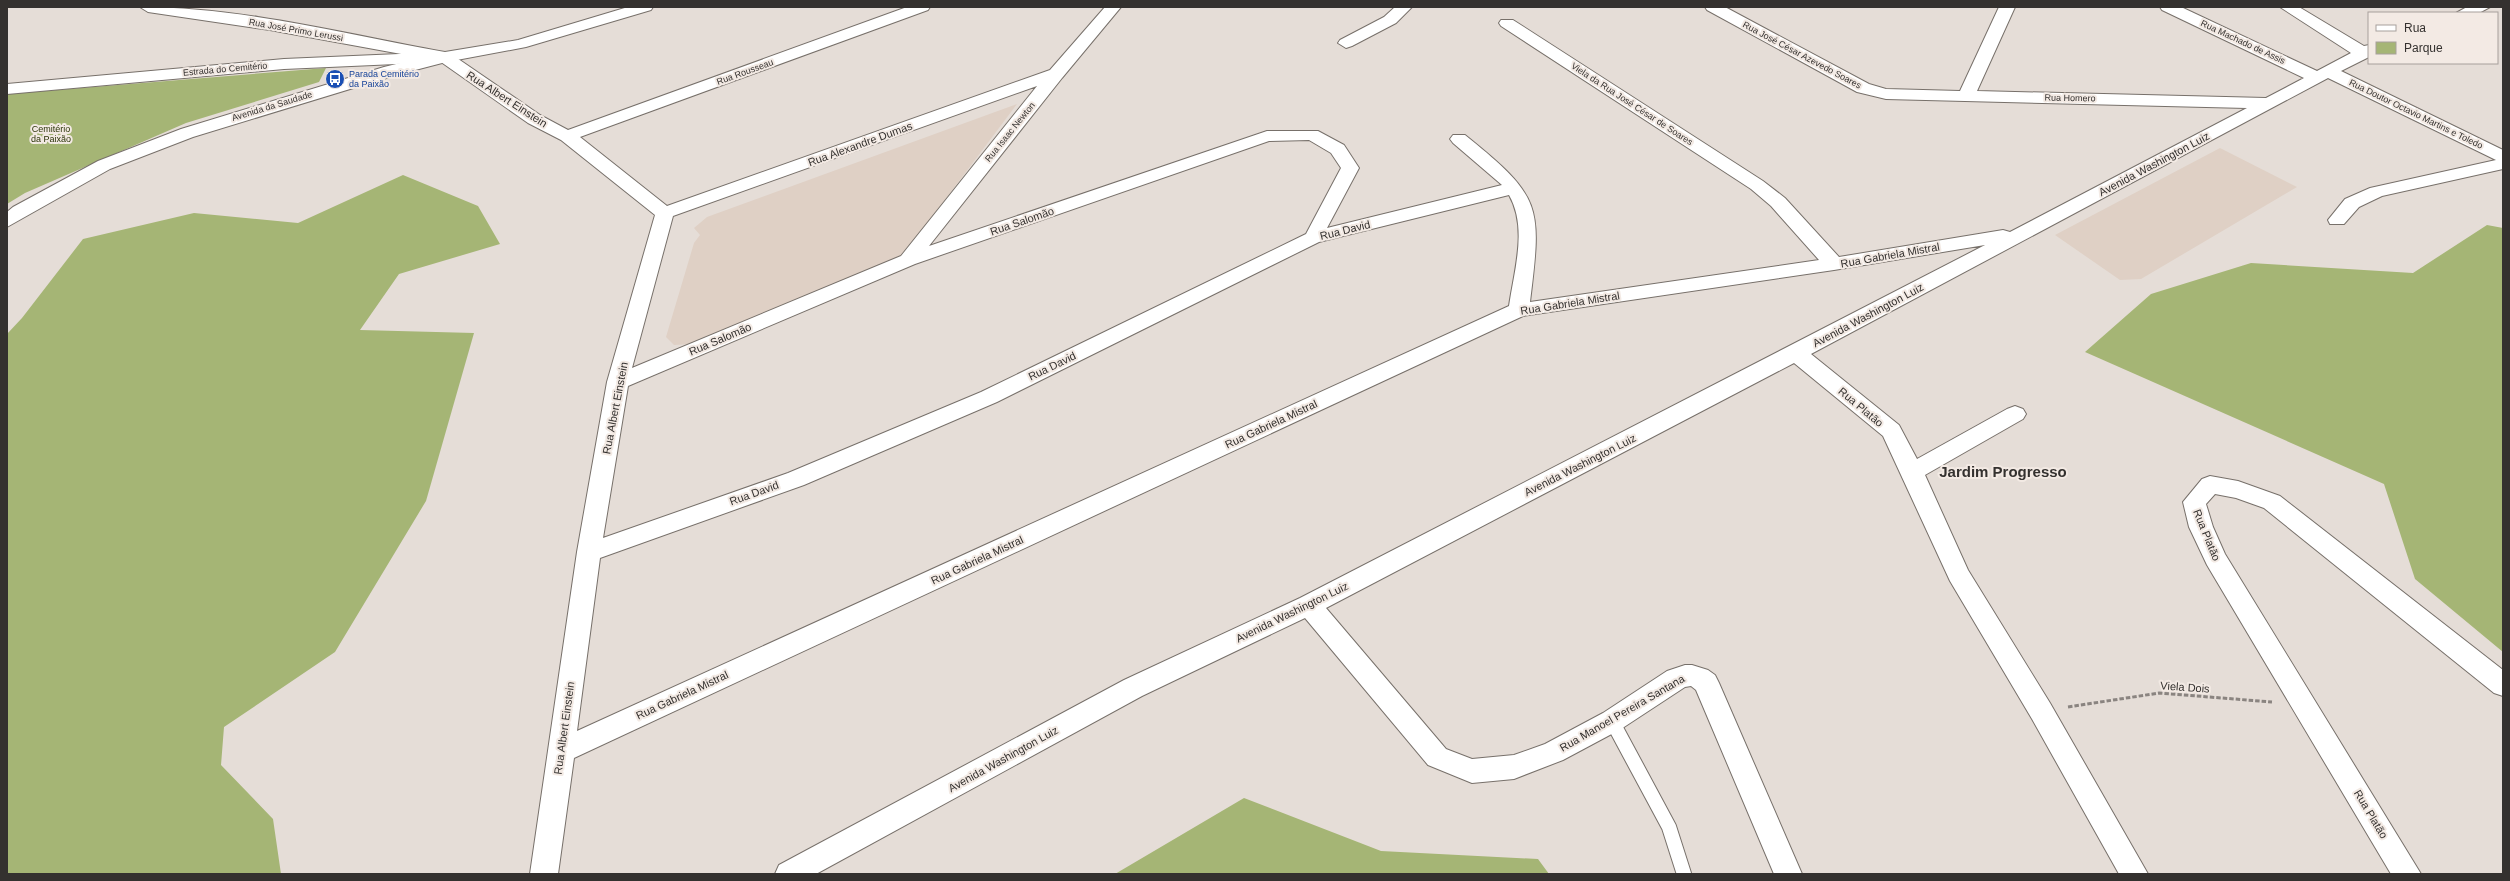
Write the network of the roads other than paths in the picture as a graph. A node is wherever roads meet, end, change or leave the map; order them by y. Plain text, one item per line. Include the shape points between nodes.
1 (148, 7) edge
2 (644, 7) edge
3 (922, 7) edge
4 (1113, 7) edge
5 (1404, 7) edge
6 (1713, 7) edge
7 (2007, 7) edge
8 (2168, 7) edge
9 (2288, 7) edge
10 (2482, 7) edge
11 (2467, 12) edge
12 (1507, 23) dead end
13 (1346, 43) dead end
14 (2366, 52) edge
15 (444, 57) junction
16 (1056, 74) junction
17 (2324, 75) junction
18 (7, 89) edge
19 (1966, 96) junction
20 (2272, 103) junction
21 (567, 136) junction
22 (1459, 139) dead end
23 (2503, 157) edge
24 (2503, 164) edge
25 (1514, 188) junction
26 (665, 213) junction
27 (7, 220) edge
28 (2337, 220) dead end
29 (2022, 233) junction
30 (1313, 238) junction
31 (908, 260) junction
32 (1834, 264) junction
33 (1519, 310) junction
34 (1796, 353) junction
35 (618, 382) junction
36 (2014, 414) dead end
37 (1912, 472) junction
38 (589, 552) junction
39 (1309, 605) junction
40 (2503, 685) edge
41 (1612, 721) junction
42 (561, 751) junction
43 (544, 874) edge
44 (789, 874) edge
45 (1684, 874) edge
46 (1788, 874) edge
47 (2134, 874) edge
48 (2407, 874) edge

1 - 15 street, Rua José Primo Lerussi via 270,25
2 - 15 street, Avenida da Saudade via 520,44
3 - 21 street, Rua Rousseau
4 - 16 street, Rua Isaac Newton
5 - 13 street via 1390,20
6 - 19 street, Rua José César Azevedo Soares via 1863,88 1886,94
7 - 19 street
8 - 17 street, Rua Machado de Assis
9 - 14 street
10 - 11 street
12 - 32 street, Viela da Rua José César de Soares via 1757,185 1778,202
14 - 17 street, Avenida Washington Luiz
15 - 18 street, Estrada do Cemitério via 284,64
15 - 21 street, Rua Albert Einstein via 534,119
15 - 27 street, Avenida da Saudade via 320,91 187,132 104,166
16 - 26 street, Rua Alexandre Dumas
16 - 31 street, Rua Isaac Newton
17 - 20 street, Avenida Washington Luiz
17 - 23 street, Rua Doutor Octavio Martins e Toledo
19 - 20 street, Rua Homero
20 - 29 street, Avenida Washington Luiz
21 - 26 street, Rua Albert Einstein
22 - 25 street
24 - 28 street via 2376,192 2352,203
25 - 30 street, Rua David
25 - 33 street via 1526,214 1527,239
26 - 35 street, Rua Albert Einstein
29 - 32 street, Rua Gabriela Mistral
29 - 34 street, Avenida Washington Luiz
30 - 31 street, Rua Salomão via 1350,168 1338,149 1312,135 1267,136
30 - 38 street, Rua David via 989,397 796,479
31 - 35 street, Rua Salomão
32 - 33 street, Rua Gabriela Mistral
33 - 42 street, Rua Gabriela Mistral
34 - 37 street, Rua Platão via 1891,431
34 - 39 street, Avenida Washington Luiz
35 - 38 street, Rua Albert Einstein
36 - 37 street
37 - 47 street, Rua Platão via 1958,574 2041,711
38 - 42 street, Rua Albert Einstein
39 - 41 street, Rua Manoel Pereira Santana via 1437,757 1472,771 1514,767 1554,752
39 - 44 street, Avenida Washington Luiz via 1133,688
40 - 48 street, Rua Platão via 2272,502 2238,490 2210,485 2194,502 2201,527 2215,558
41 - 45 lane via 1669,827
41 - 46 street, Rua Manoel Pereira Santana via 1687,674 1698,676 1706,683
42 - 43 street, Rua Albert Einstein

